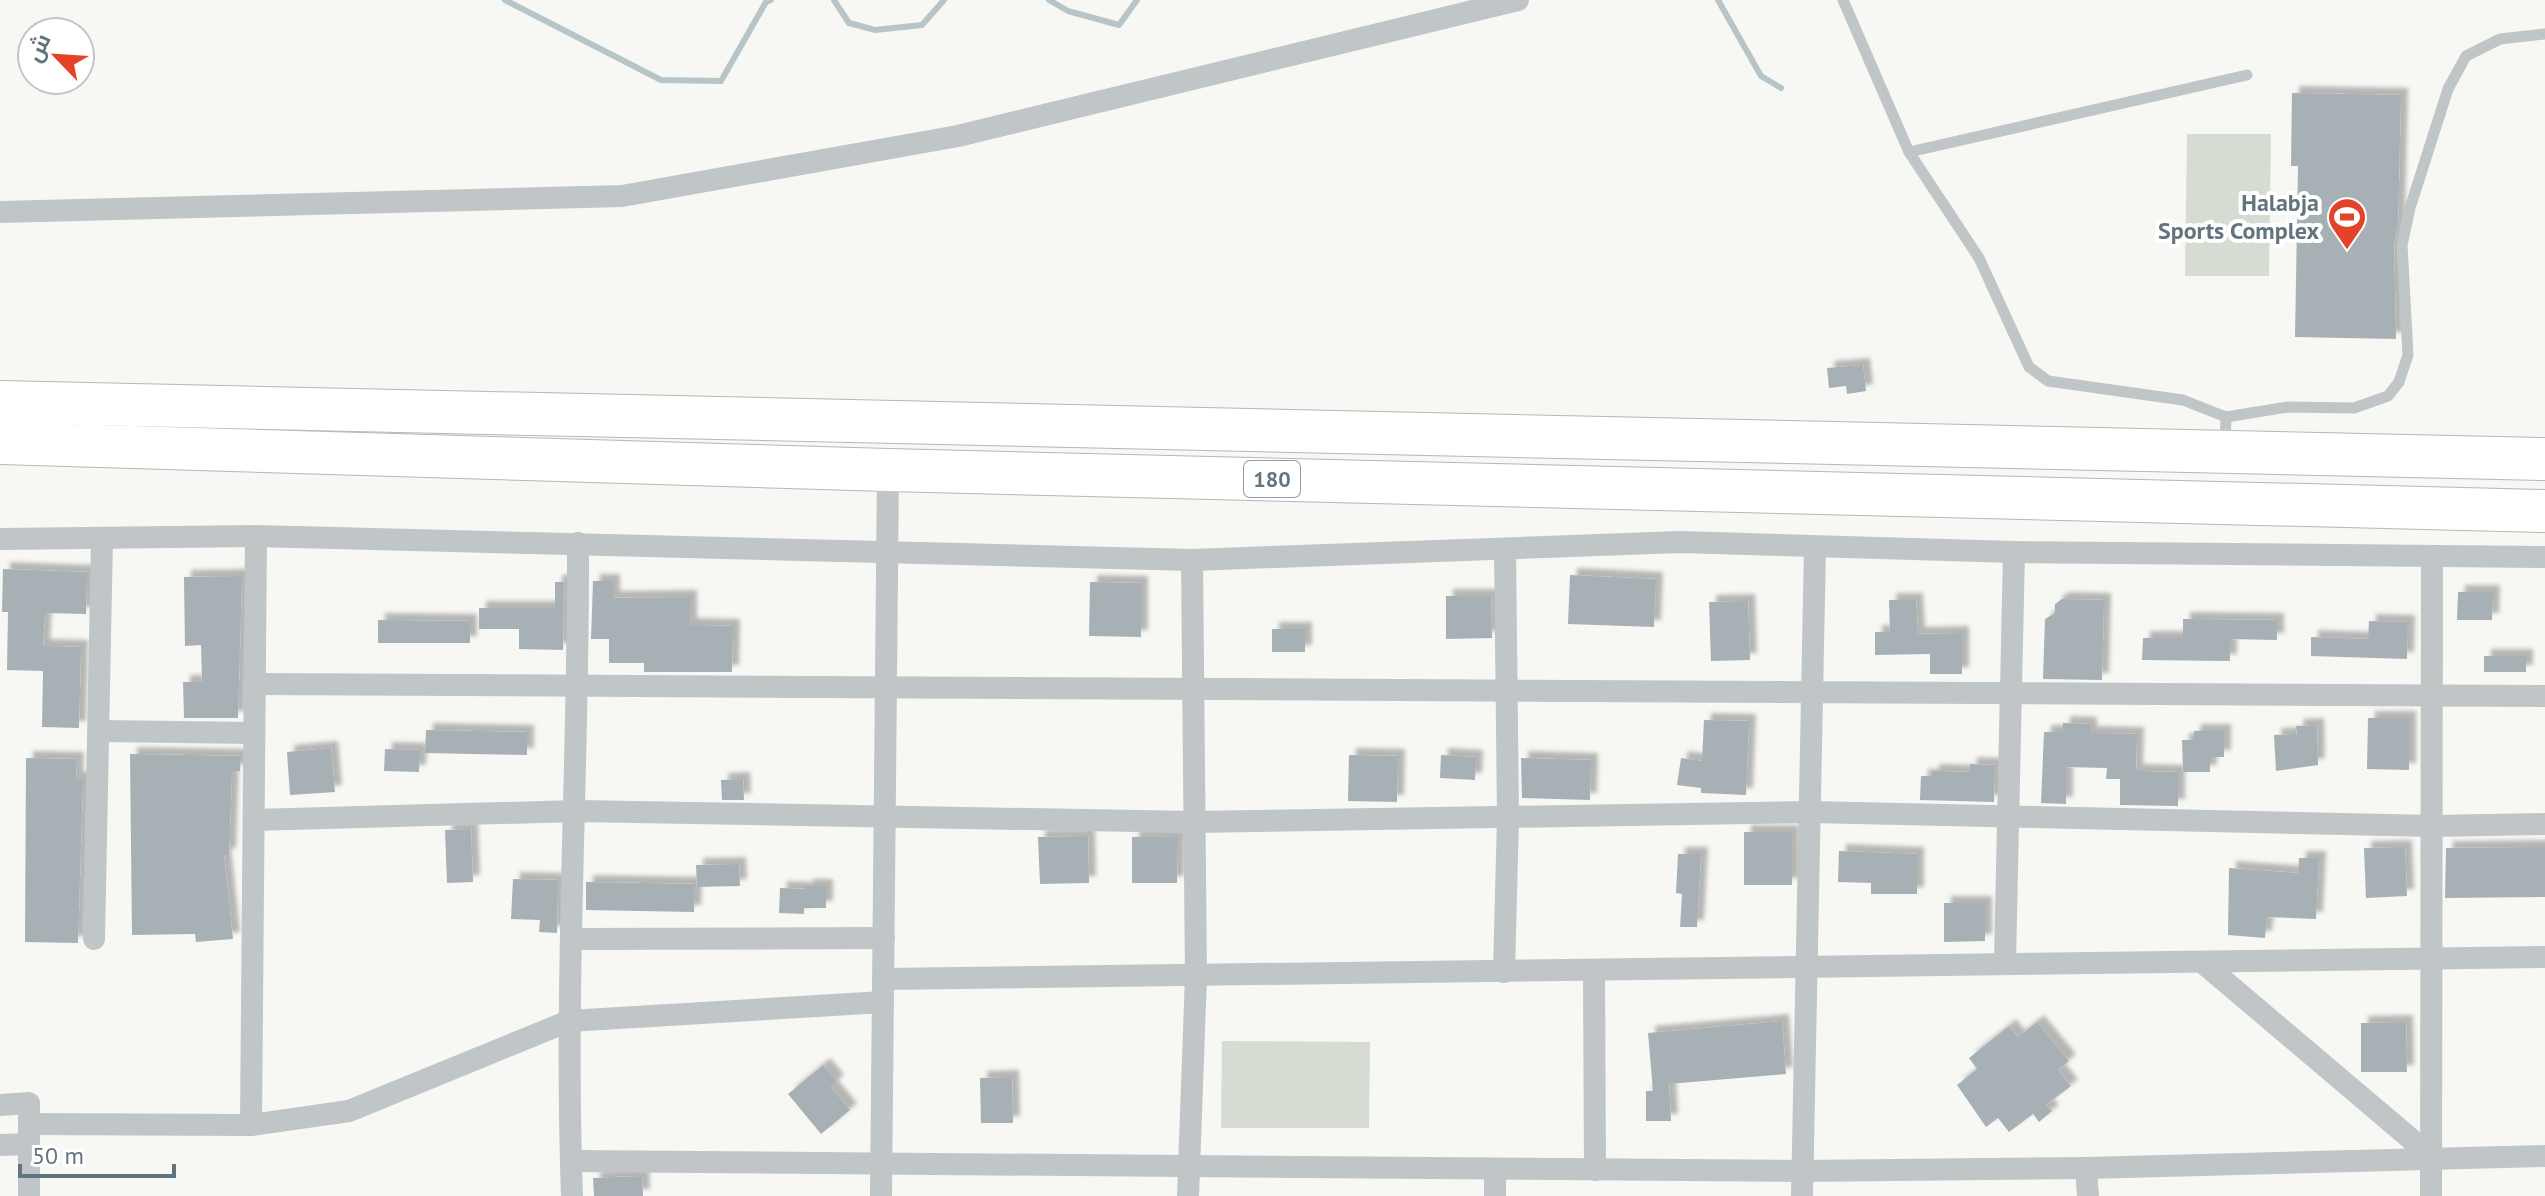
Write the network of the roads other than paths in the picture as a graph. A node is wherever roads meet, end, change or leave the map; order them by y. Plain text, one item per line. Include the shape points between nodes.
1 (1518, 0) edge
2 (1843, 0) edge
3 (2545, 34) edge
4 (2247, 75) dead end
5 (1909, 152) junction
6 (0, 212) edge
7 (0, 402) edge
8 (1267, 428) junction
9 (2225, 434) junction
10 (0, 443) edge
11 (2545, 459) edge
12 (888, 470) junction
13 (1263, 479) junction
14 (2545, 511) edge
15 (256, 536) junction
16 (0, 539) edge
17 (102, 539) junction
18 (578, 543) junction
19 (1815, 547) junction
20 (1505, 549) junction
21 (888, 551) junction
22 (2014, 552) junction
23 (2432, 556) junction
24 (2545, 557) edge
25 (1192, 560) junction
26 (255, 684) junction
27 (579, 685) junction
28 (885, 687) junction
29 (1191, 689) junction
30 (1506, 690) junction
31 (1813, 692) junction
32 (2011, 692) junction
33 (2432, 695) junction
34 (2545, 696) edge
35 (100, 731) junction
36 (254, 733) junction
37 (577, 811) junction
38 (1811, 812) junction
39 (2008, 814) junction
40 (885, 816) junction
41 (1508, 817) junction
42 (254, 820) junction
43 (1192, 822) junction
44 (2545, 824) edge
45 (2432, 826) junction
46 (884, 938) junction
47 (94, 939) dead end
48 (573, 939) junction
49 (2545, 957) edge
50 (2431, 958) junction
51 (2005, 961) junction
52 (2202, 962) junction
53 (1809, 968) junction
54 (1594, 971) junction
55 (1504, 972) junction
56 (1196, 976) junction
57 (883, 979) junction
58 (883, 1002) junction
59 (569, 1021) junction
60 (0, 1105) edge
61 (29, 1124) junction
62 (251, 1125) junction
63 (0, 1145) edge
64 (2431, 1156) junction
65 (2545, 1156) edge
66 (571, 1161) junction
67 (880, 1164) junction
68 (1187, 1166) junction
69 (2086, 1168) junction
70 (1495, 1169) junction
71 (1595, 1170) junction
72 (1801, 1171) junction
73 (29, 1196) edge
74 (572, 1196) edge
75 (881, 1196) edge
76 (1188, 1196) edge
77 (1495, 1196) edge
78 (1802, 1196) edge
79 (2088, 1196) edge
80 (2431, 1196) edge

1 - 6 street via 958,136 622,196
2 - 5 lane
3 - 9 lane via 2500,39 2466,56 2448,89 2402,245 2408,355 2388,396 2354,408 2288,407
4 - 5 lane
5 - 9 lane via 1979,258 2029,367 2048,381 2183,400
7 - 8 highway, 180
8 - 9 highway, 180
8 - 13 highway
9 - 11 highway, 180
10 - 12 highway, 180
12 - 13 highway, 180
12 - 21 street
13 - 14 highway, 180
15 - 17 street
15 - 18 street
15 - 26 street
16 - 17 street
17 - 35 street
18 - 21 street
18 - 27 street
19 - 20 street via 1680,542
19 - 22 street
19 - 31 street
20 - 25 street
20 - 30 street
21 - 25 street
21 - 28 street
22 - 23 street
22 - 32 street
23 - 24 street
23 - 33 street
25 - 29 street
26 - 27 street
26 - 36 street
27 - 28 street
27 - 37 street
28 - 29 street
28 - 40 street
29 - 30 street
29 - 43 street
30 - 31 street
30 - 41 street
31 - 32 street
31 - 38 street
32 - 33 street
32 - 39 street
33 - 34 street
33 - 45 street
35 - 36 street
35 - 47 street
36 - 42 street
37 - 40 street
37 - 42 street
37 - 48 street
38 - 39 street
38 - 41 street
38 - 53 street
39 - 45 street
39 - 51 street
40 - 43 street
40 - 46 street
41 - 43 street
41 - 55 street
42 - 62 street
43 - 56 street
44 - 45 street
45 - 50 street
46 - 48 street
46 - 57 street
48 - 59 street
49 - 50 street
50 - 52 street
50 - 64 street
51 - 52 street
51 - 53 street
52 - 64 street
53 - 54 street
53 - 72 street
54 - 55 street
54 - 71 street
55 - 56 street
56 - 57 street
56 - 68 street
57 - 58 street
58 - 59 street
58 - 67 street
59 - 62 street via 349,1111
59 - 66 street
60 - 61 street
61 - 62 street
61 - 63 street
61 - 73 street
64 - 65 street
64 - 69 street
64 - 80 street
66 - 67 street
66 - 74 street
67 - 68 street
67 - 75 street
68 - 70 street
68 - 76 street
69 - 72 street
69 - 79 street
70 - 71 street
70 - 77 street
71 - 72 street
72 - 78 street

